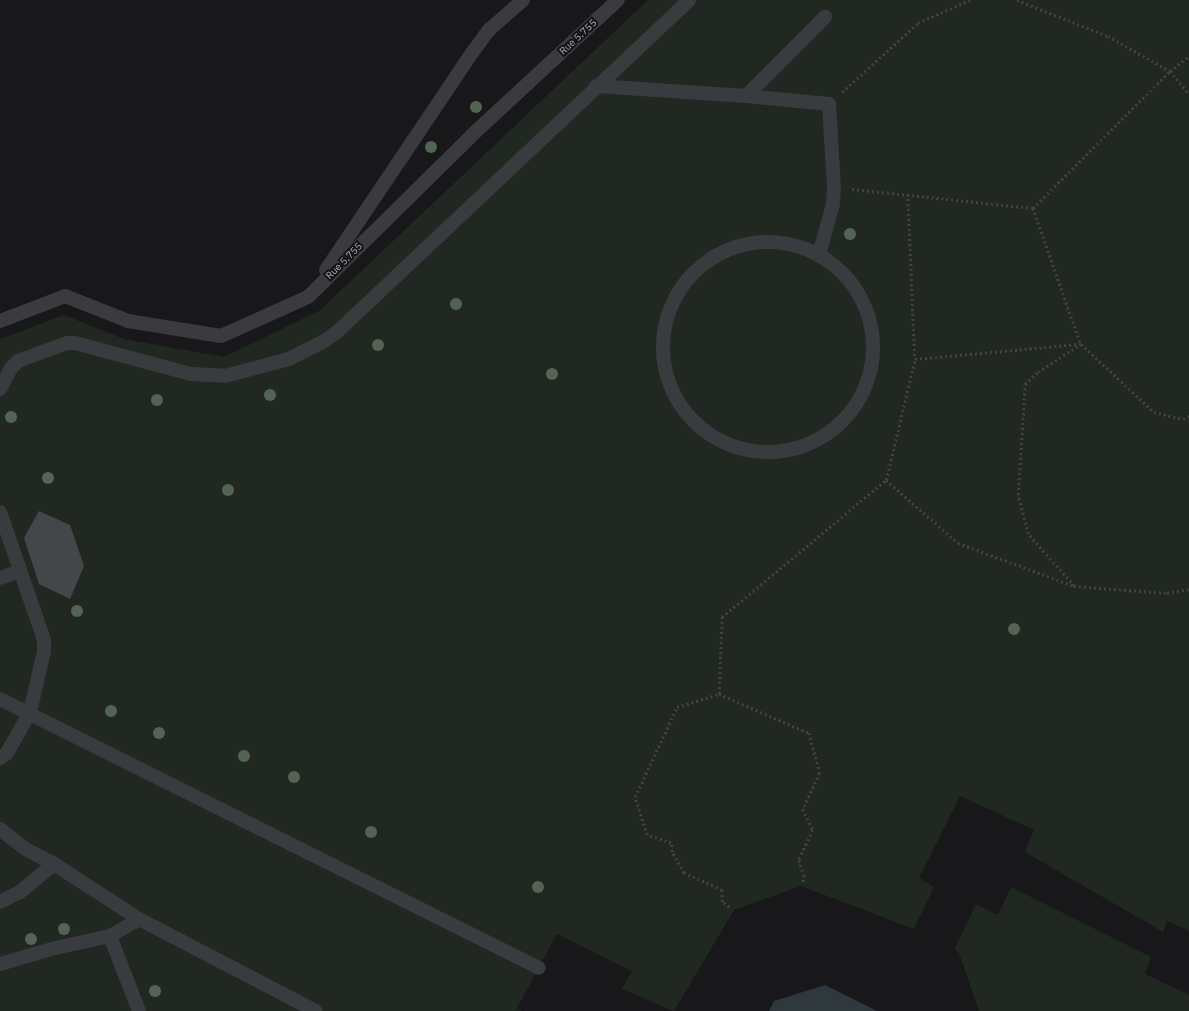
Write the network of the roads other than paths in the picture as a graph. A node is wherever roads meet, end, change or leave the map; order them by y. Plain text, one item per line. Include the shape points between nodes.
1 (523, 0) edge
2 (618, 0) edge
3 (688, 0) edge
4 (825, 18) dead end
5 (596, 86) junction
6 (746, 96) junction
7 (819, 255) junction
8 (308, 297) junction
9 (0, 321) edge
10 (0, 389) edge
11 (0, 512) edge
12 (20, 571) junction
13 (0, 578) edge
14 (0, 699) edge
15 (30, 712) junction
16 (0, 758) edge
17 (0, 829) edge
18 (54, 864) junction
19 (0, 902) edge
20 (139, 919) junction
21 (110, 936) junction
22 (0, 964) edge
23 (539, 968) dead end
24 (139, 1011) edge
25 (316, 1011) edge

1 - 8 lane via 490,30 472,53
2 - 8 lane, Rue 5.755 via 472,136
3 - 5 lane
4 - 6 lane
5 - 6 lane
5 - 10 lane via 336,333 299,355 237,374 204,376 67,343 18,361 11,368
6 - 7 lane via 828,104 834,188 833,204
7 - 7 lane via 768,243 742,246 717,255 695,270 678,290 666,314 661,340 663,366 674,396 685,413 705,431 728,443 777,450 801,445 823,436 843,421 858,402 869,380 875,357 875,332 868,308 857,287 841,269
8 - 9 lane, Rue 5.755 via 221,336 128,321 65,296
11 - 12 lane
12 - 13 lane
12 - 15 lane via 44,640 44,651
14 - 15 lane
15 - 16 lane via 7,752
15 - 23 lane
17 - 18 lane via 24,848
18 - 19 lane via 20,892
18 - 20 lane
20 - 21 lane
20 - 25 lane
21 - 22 lane
21 - 24 lane

